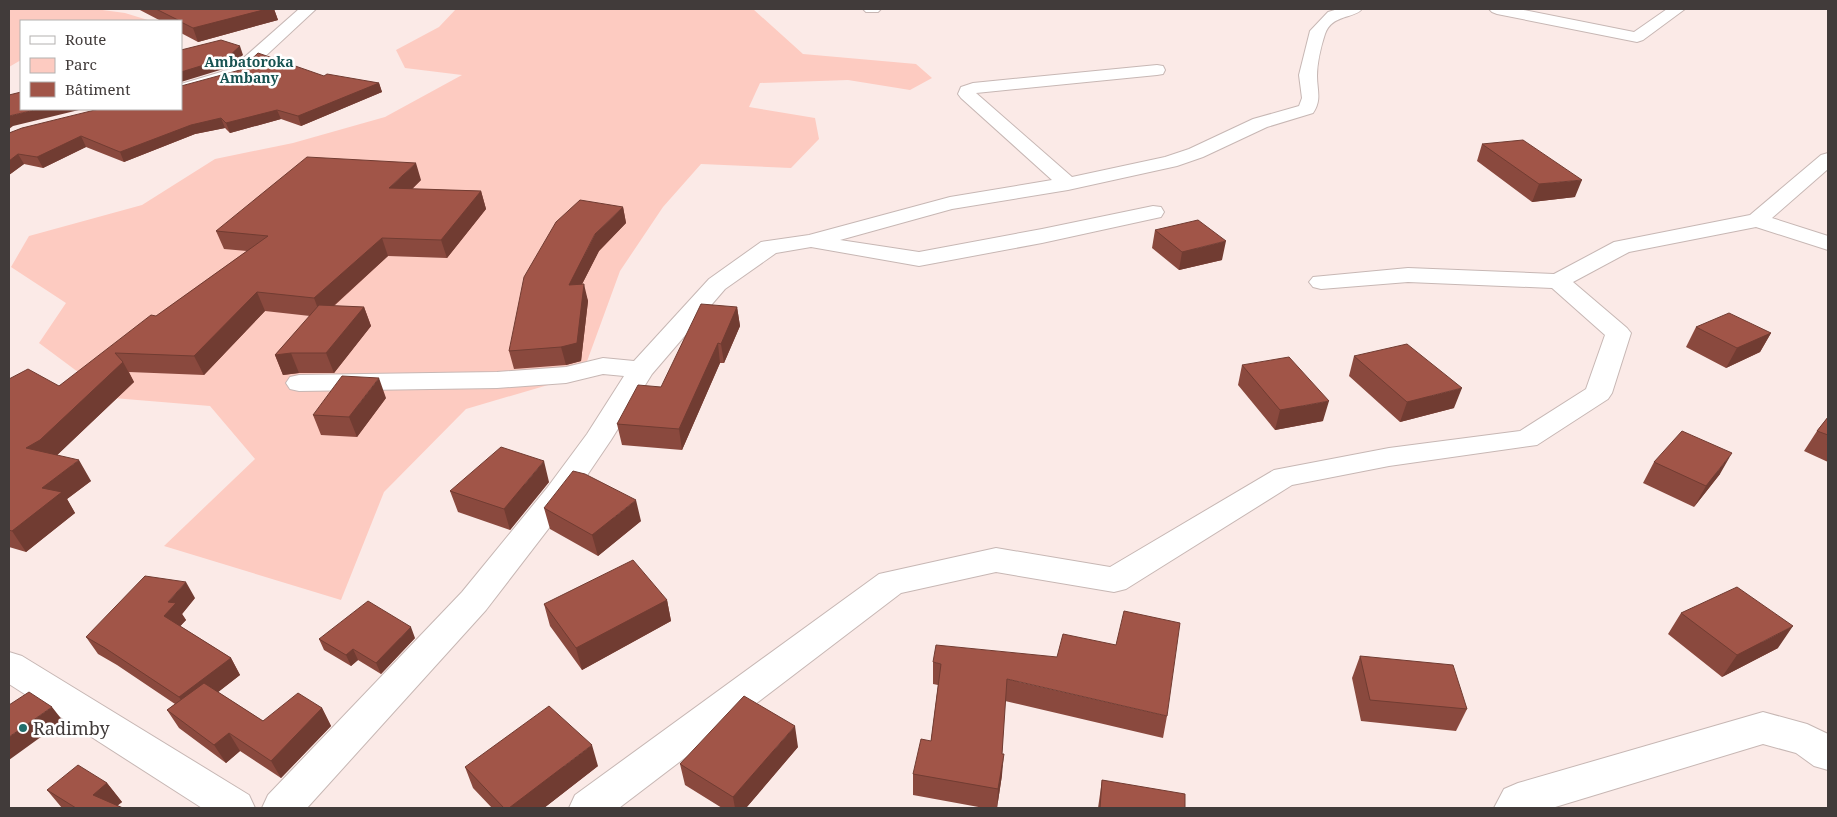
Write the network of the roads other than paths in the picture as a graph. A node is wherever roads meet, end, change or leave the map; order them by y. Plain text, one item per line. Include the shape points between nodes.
1 (308, 9) edge
2 (1354, 9) edge
3 (1497, 9) edge
4 (1677, 9) edge
5 (1157, 70) dead end
6 (182, 90) edge
7 (1828, 159) edge
8 (1068, 184) junction
9 (1153, 212) dead end
10 (1757, 220) junction
11 (810, 241) junction
12 (1828, 243) edge
13 (1558, 280) junction
14 (1321, 282) dead end
15 (641, 370) junction
16 (299, 383) dead end
17 (9, 666) edge
18 (1828, 754) edge
19 (235, 808) edge
20 (282, 808) edge
21 (589, 808) edge
22 (1514, 808) edge

1 - 6 street via 237,73
2 - 8 street via 1333,15 1318,31 1308,75 1311,98 1307,109 1260,123 1170,162
3 - 4 street via 1637,38
5 - 8 street via 967,91
7 - 10 street
8 - 11 street via 950,203
9 - 11 street via 919,259
10 - 12 street
10 - 13 street via 1622,247
11 - 15 street via 769,247 717,284
13 - 14 street via 1408,275
13 - 21 street via 1618,333 1598,393 1527,439 1389,457 1284,478 1114,580 996,560 891,583
15 - 16 street via 603,366 566,374 497,380
15 - 20 street via 558,495 474,601
17 - 19 street
18 - 22 street via 1807,740 1763,728 1518,800

